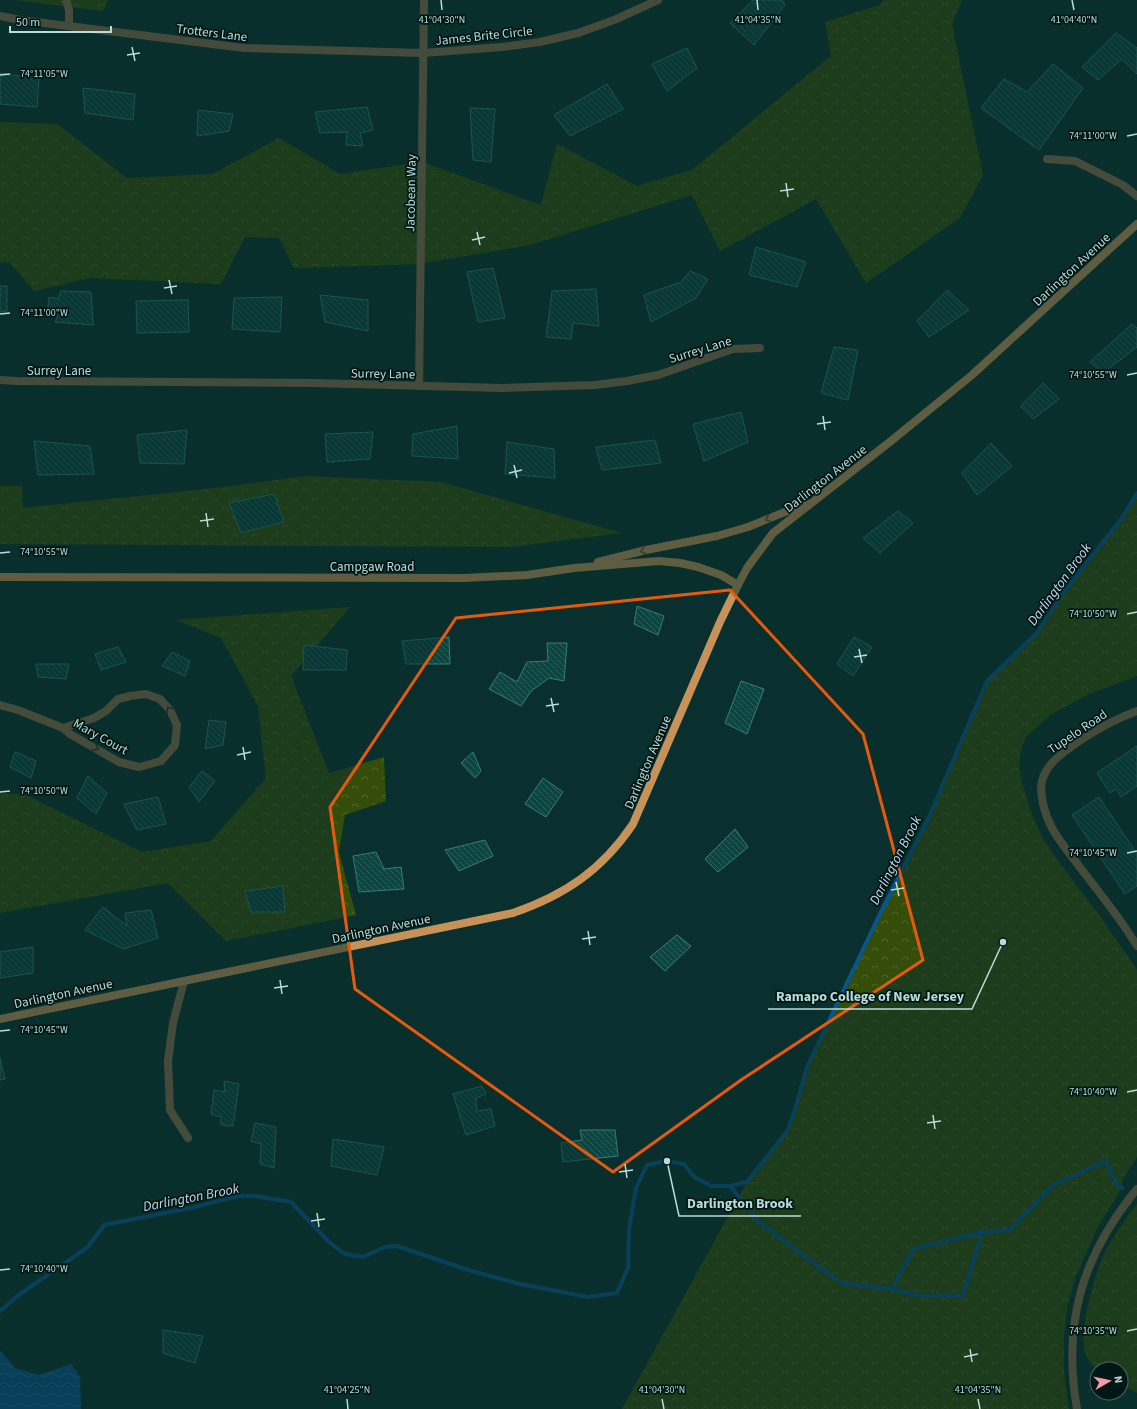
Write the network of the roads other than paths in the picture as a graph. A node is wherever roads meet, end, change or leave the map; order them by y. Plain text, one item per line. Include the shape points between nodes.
1 (66, 0) edge
2 (424, 0) edge
3 (658, 0) edge
4 (0, 16) edge
5 (69, 26) junction
6 (423, 53) junction
7 (1047, 159) dead end
8 (1137, 196) edge
9 (1137, 224) edge
10 (760, 348) dead end
11 (0, 380) edge
12 (419, 386) junction
13 (817, 499) junction
14 (574, 568) junction
15 (0, 577) edge
16 (738, 586) junction
17 (0, 705) edge
18 (1137, 711) edge
19 (63, 728) junction
20 (1137, 946) edge
21 (184, 981) junction
22 (0, 1018) edge
23 (188, 1138) dead end
24 (1137, 1188) edge
25 (1077, 1409) edge

1 - 5 street
2 - 6 street, Jacobean Way
3 - 6 street, James Brite Circle via 578,33 540,42
4 - 5 street, Trotters Lane
5 - 6 street, Trotters Lane via 244,48
6 - 12 street, Jacobean Way
7 - 8 street via 1075,161 1123,185
9 - 13 main road, Darlington Avenue via 972,375
10 - 12 street, Surrey Lane via 733,350 658,375 595,385 502,388
11 - 12 street, Surrey Lane
13 -> 14 main road via 748,527 717,536
13 - 16 main road, Darlington Avenue via 773,533 747,568
14 - 15 main road, Campgaw Road via 527,575 464,578
14 - 16 main road, Campgaw Road via 659,561 680,563 721,575
16 - 21 main road, Darlington Avenue via 633,824 609,855 580,880 560,893 513,913
17 - 19 street, Mary Court
18 - 20 street, Tupelo Road via 1107,723 1062,753 1050,765 1042,781 1041,791 1051,827
19 -> 19 street, Mary Court via 119,762 139,767 161,761 175,745 176,725 170,710 160,699 146,694 118,699 94,718
21 - 22 main road, Darlington Avenue
21 - 23 street via 173,1022 168,1061 170,1110
24 - 25 street via 1109,1226 1097,1248 1080,1294 1072,1341

